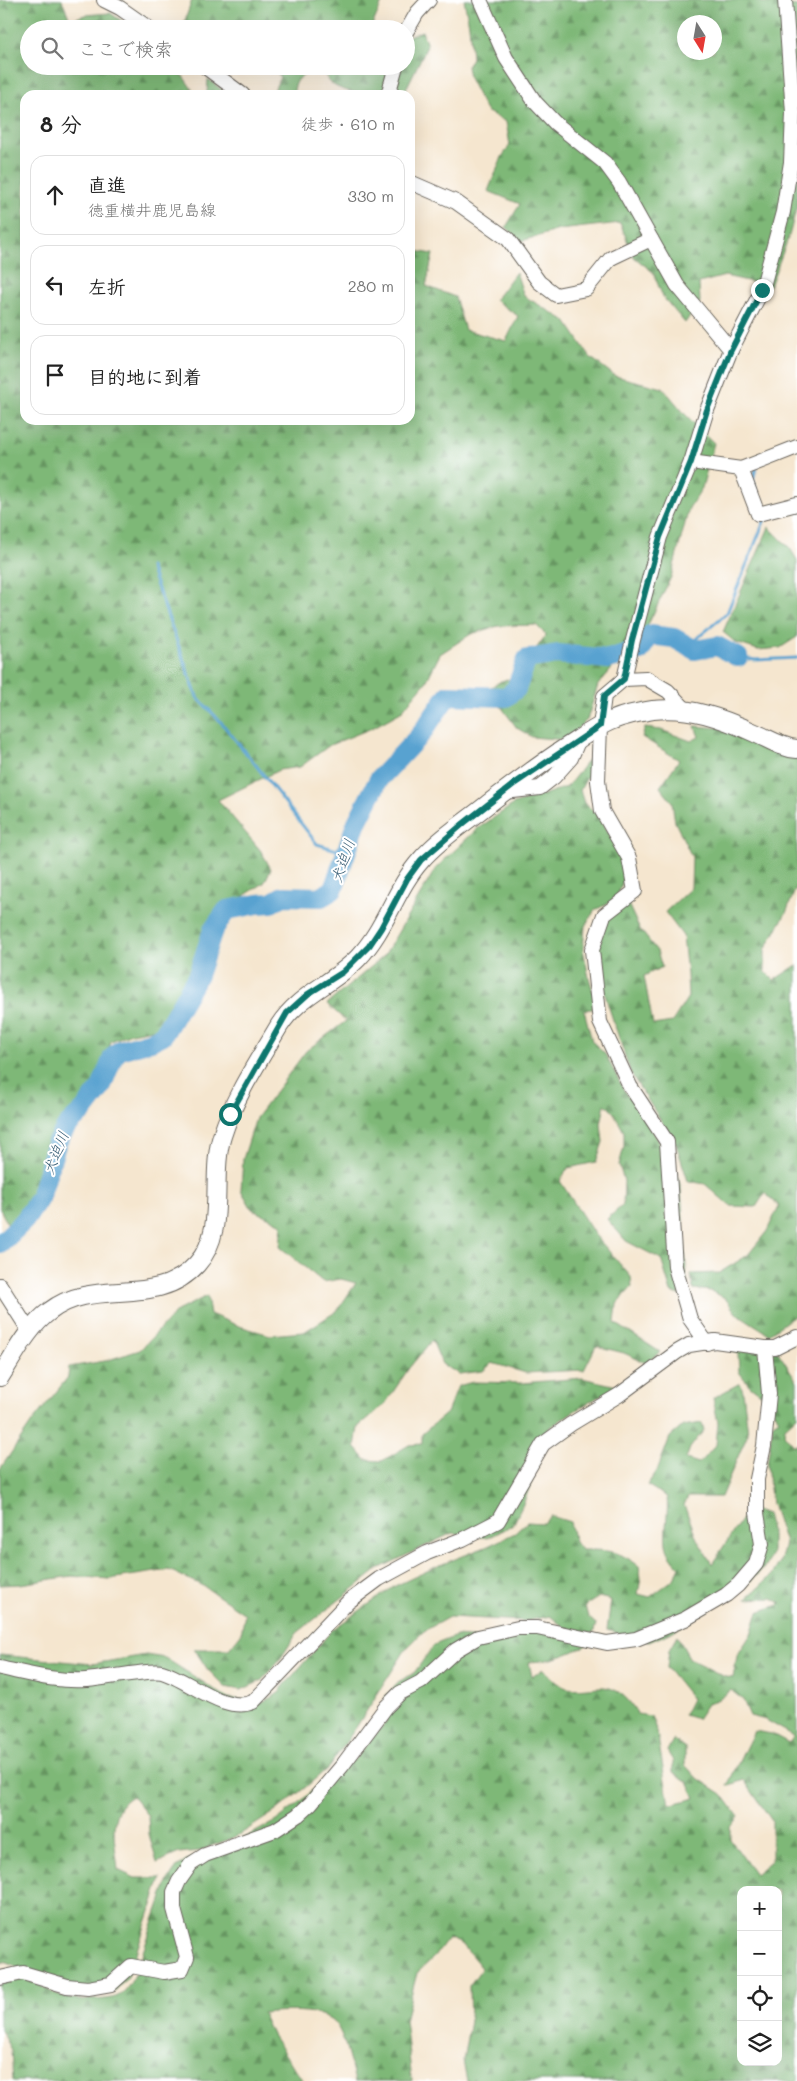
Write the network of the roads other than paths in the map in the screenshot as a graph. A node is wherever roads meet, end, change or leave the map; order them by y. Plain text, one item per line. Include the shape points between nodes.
1 (104, 0) edge
2 (429, 0) edge
3 (480, 0) edge
4 (785, 0) edge
5 (137, 20) edge
6 (413, 20) edge
7 (216, 75) edge
8 (394, 75) edge
9 (236, 90) edge
10 (389, 90) edge
11 (415, 184) edge
12 (651, 239) junction
13 (731, 350) junction
14 (797, 447) edge
15 (691, 462) junction
16 (741, 469) junction
17 (797, 504) edge
18 (624, 679) junction
19 (686, 710) junction
20 (600, 726) junction
21 (797, 749) edge
22 (0, 1286) edge
23 (30, 1332) junction
24 (797, 1337) edge
25 (707, 1343) junction
26 (765, 1348) junction
27 (0, 1376) edge
28 (0, 1668) edge
29 (0, 1978) edge

1 - 5 street
2 - 6 street
3 - 12 street via 506,58 535,102 555,123 605,163 620,182
4 - 13 street via 794,113 791,162 783,212 762,290
7 - 9 street
8 - 10 street
11 - 12 street via 456,202 508,239 539,282 556,294 586,289 611,258
12 - 13 street via 677,285
13 - 15 street
14 - 16 street
15 - 16 street
15 - 18 street via 660,537
16 - 17 street via 758,514
18 - 19 street via 646,678 668,691
18 - 20 street via 604,696
19 - 20 main road via 653,710 614,719
19 - 21 main road via 719,718
20 - 23 main road via 504,792 421,860 369,946 343,972 308,994 287,1013 230,1114 220,1146 213,1228 206,1252 197,1264 168,1286 138,1292 92,1294 68,1300 50,1311
20 - 25 street via 598,781 602,812 629,858 635,891 604,915 592,950 600,1022 630,1086 667,1142 675,1266 690,1319
22 - 23 street
23 - 27 main road
24 - 26 street via 775,1348
25 - 26 street via 715,1341
25 - 28 street via 689,1345 677,1352 544,1444 498,1521 379,1579 348,1602 253,1702 237,1706 160,1672 85,1680 49,1679
26 - 29 street via 769,1394 757,1479 757,1513 762,1544 756,1564 726,1595 685,1619 636,1639 607,1644 537,1628 518,1628 478,1637 456,1650 421,1682 400,1693 386,1706 342,1766 298,1815 275,1830 205,1855 191,1864 174,1892 174,1909 187,1957 182,1969 164,1972 131,1966 111,1984 88,1988 67,1986 23,1973

